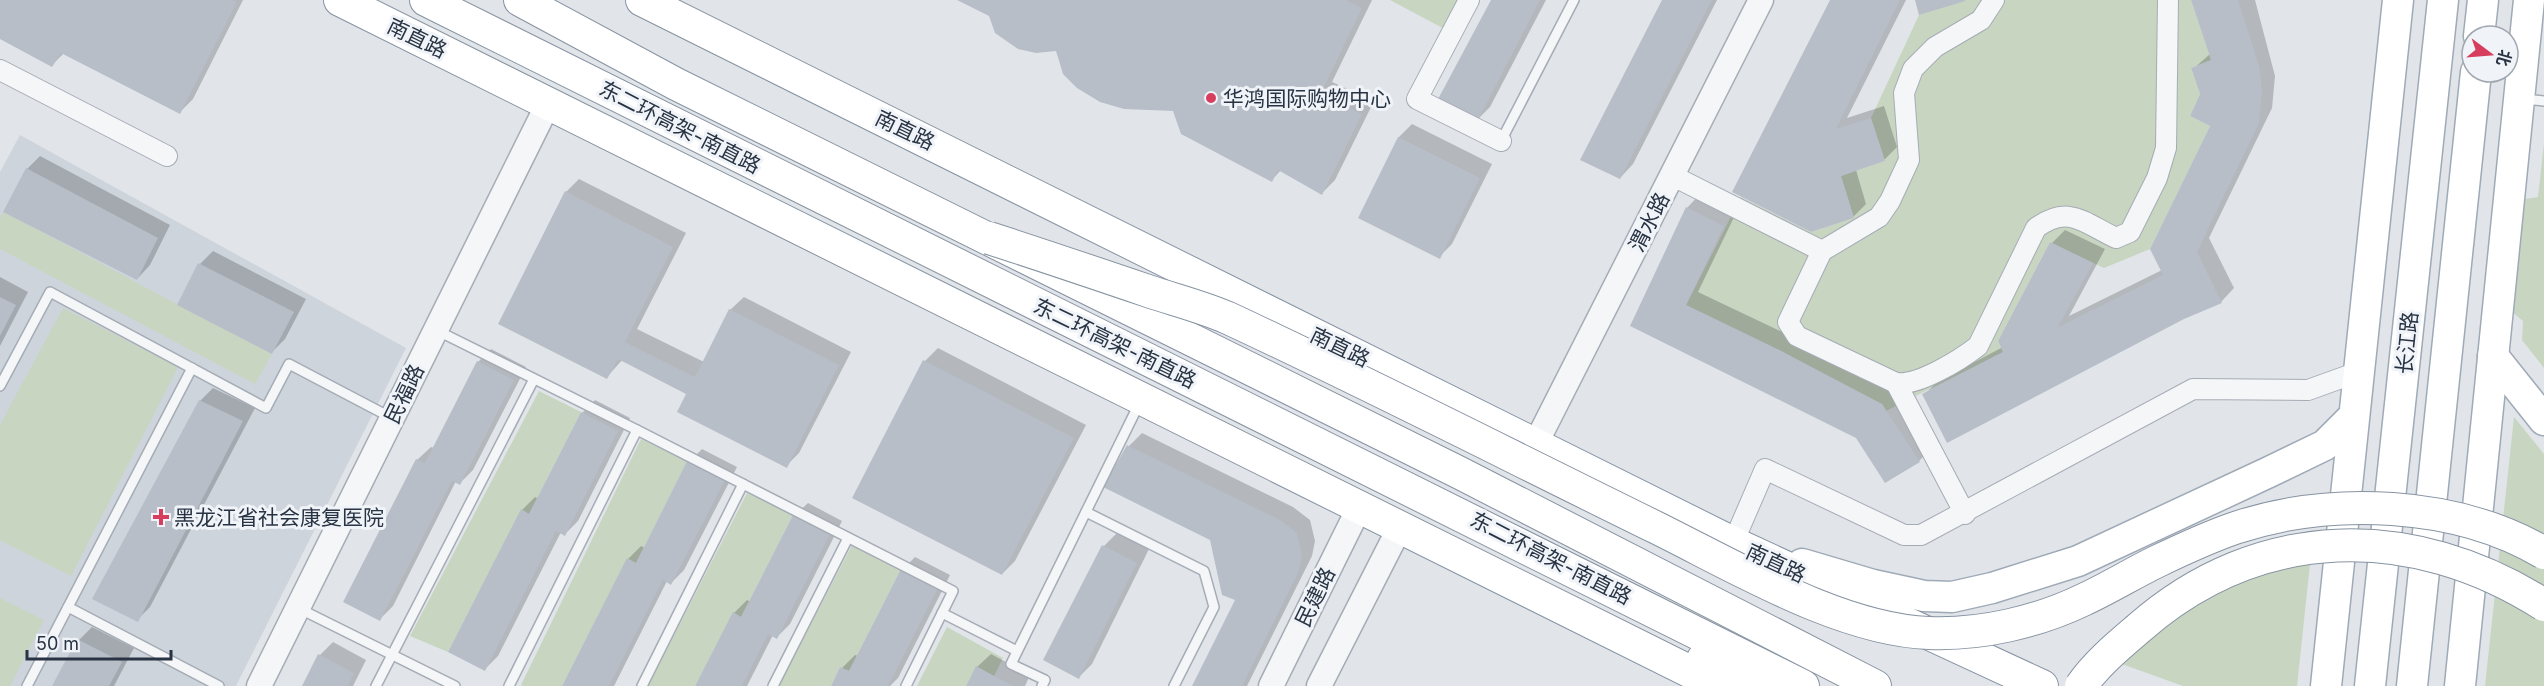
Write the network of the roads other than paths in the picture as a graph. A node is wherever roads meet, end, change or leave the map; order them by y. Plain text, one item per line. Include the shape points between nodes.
1 (340, 0) edge
2 (426, 0) edge
3 (520, 0) edge
4 (642, 0) edge
5 (1469, 0) edge
6 (1574, 0) edge
7 (1761, 0) edge
8 (1994, 0) edge
9 (2168, 0) edge
10 (2398, 0) edge
11 (2443, 0) edge
12 (2483, 0) edge
13 (2529, 0) edge
14 (383, 12) edge
15 (2480, 24) edge
16 (0, 70) edge
17 (2475, 84) edge
18 (2531, 100) edge
19 (549, 102) junction
20 (1501, 141) joint
21 (167, 156) dead end
22 (1672, 176) junction
23 (989, 238) junction
24 (1822, 251) junction
25 (978, 276) junction
26 (436, 330) junction
27 (2493, 356) junction
28 (192, 368) junction
29 (2358, 372) junction
30 (534, 379) junction
31 (1896, 383) junction
32 (0, 386) edge
33 (1141, 399) junction
34 (392, 418) junction
35 (2352, 418) junction
36 (2544, 420) edge
37 (637, 430) junction
38 (1536, 443) junction
39 (743, 484) junction
40 (1359, 508) junction
41 (1086, 512) junction
42 (1965, 514) junction
43 (1399, 529) junction
44 (848, 538) junction
45 (1733, 543) junction
46 (2544, 553) edge
47 (2544, 605) edge
48 (68, 607) junction
49 (298, 608) junction
50 (942, 613) junction
51 (1017, 651) junction
52 (1712, 684) edge
53 (27, 686) edge
54 (219, 686) edge
55 (259, 686) edge
56 (376, 686) edge
57 (455, 686) edge
58 (509, 686) edge
59 (642, 686) edge
60 (772, 686) edge
61 (906, 686) edge
62 (1042, 686) edge
63 (1174, 686) edge
64 (1272, 686) edge
65 (1319, 686) edge
66 (1752, 686) edge
67 (1803, 686) edge
68 (1875, 686) edge
69 (2042, 686) edge
70 (2081, 686) edge
71 (2326, 686) edge
72 (2370, 686) edge
73 (2412, 686) edge
74 (2460, 686) edge

1 - 14 highway, 南直路
2 - 25 highway, 东二环高架-南直路
3 - 23 highway, 东二环高架-南直路 via 676,84
4 - 38 highway, 南直路
5 - 20 street via 1418,99
6 - 20 lane
7 - 22 street, 渭水路
8 - 24 street via 1981,20 1935,46 1913,69 1904,93 1909,160 1890,201 1879,217
9 - 31 street via 2166,148 2157,178 2130,232 2116,238 2066,214 2051,217 2036,228 1978,346 1908,385
10 - 29 main road
11 - 72 main road, 长江路
12 - 15 main road
13 - 18 main road
14 - 19 highway, 南直路
16 - 21 street
17 - 73 main road, 长江路
18 - 27 main road
19 - 26 street, 民福路
19 - 33 highway, 南直路
22 - 24 street
22 - 38 street, 渭水路
23 - 46 highway, bridge via 1223,316 1746,572 1840,614 1902,630 1930,633 2007,626 2079,602 2157,561 2235,528 2311,513 2403,509 2445,515 2492,529
23 - 68 highway, 东二环高架-南直路, bridge
24 - 31 street via 1788,322 1797,336
25 - 66 highway via 1195,404
25 - 67 highway, 东二环高架-南直路 via 1444,504
26 - 30 lane
26 - 34 street, 民福路
27 - 36 main road
27 - 74 main road
28 - 32 lane via 50,292
28 - 34 lane via 266,408 289,364
28 - 48 lane
29 - 35 main road
29 - 42 street via 2308,390 2193,389
30 - 37 lane
30 - 56 lane
31 - 42 street
33 - 40 highway, 南直路
33 - 41 lane
34 - 49 street, 民福路
35 - 45 main road via 2325,445 2078,561 2033,577 1952,597 1924,596 1873,585
35 - 71 main road
37 - 39 lane
37 - 58 lane
38 - 45 highway, 南直路
39 - 44 lane
39 - 59 lane
40 - 43 highway, 南直路
40 - 64 street, 民建路
41 - 51 lane
41 - 63 lane via 1204,571 1214,607
42 - 45 street via 1921,536 1904,536 1765,469
43 - 52 highway, 南直路
43 - 65 street, 民建路
44 - 50 lane via 953,591
44 - 60 lane
45 - 69 highway, 南直路
47 - 70 highway, bridge via 2478,569 2401,547 2352,544 2290,550 2255,560 2186,592 2130,635
48 - 53 lane
48 - 54 lane
49 - 55 street, 民福路
49 - 57 lane
50 - 51 lane
50 - 61 lane
51 - 62 lane via 1011,664 1045,680

